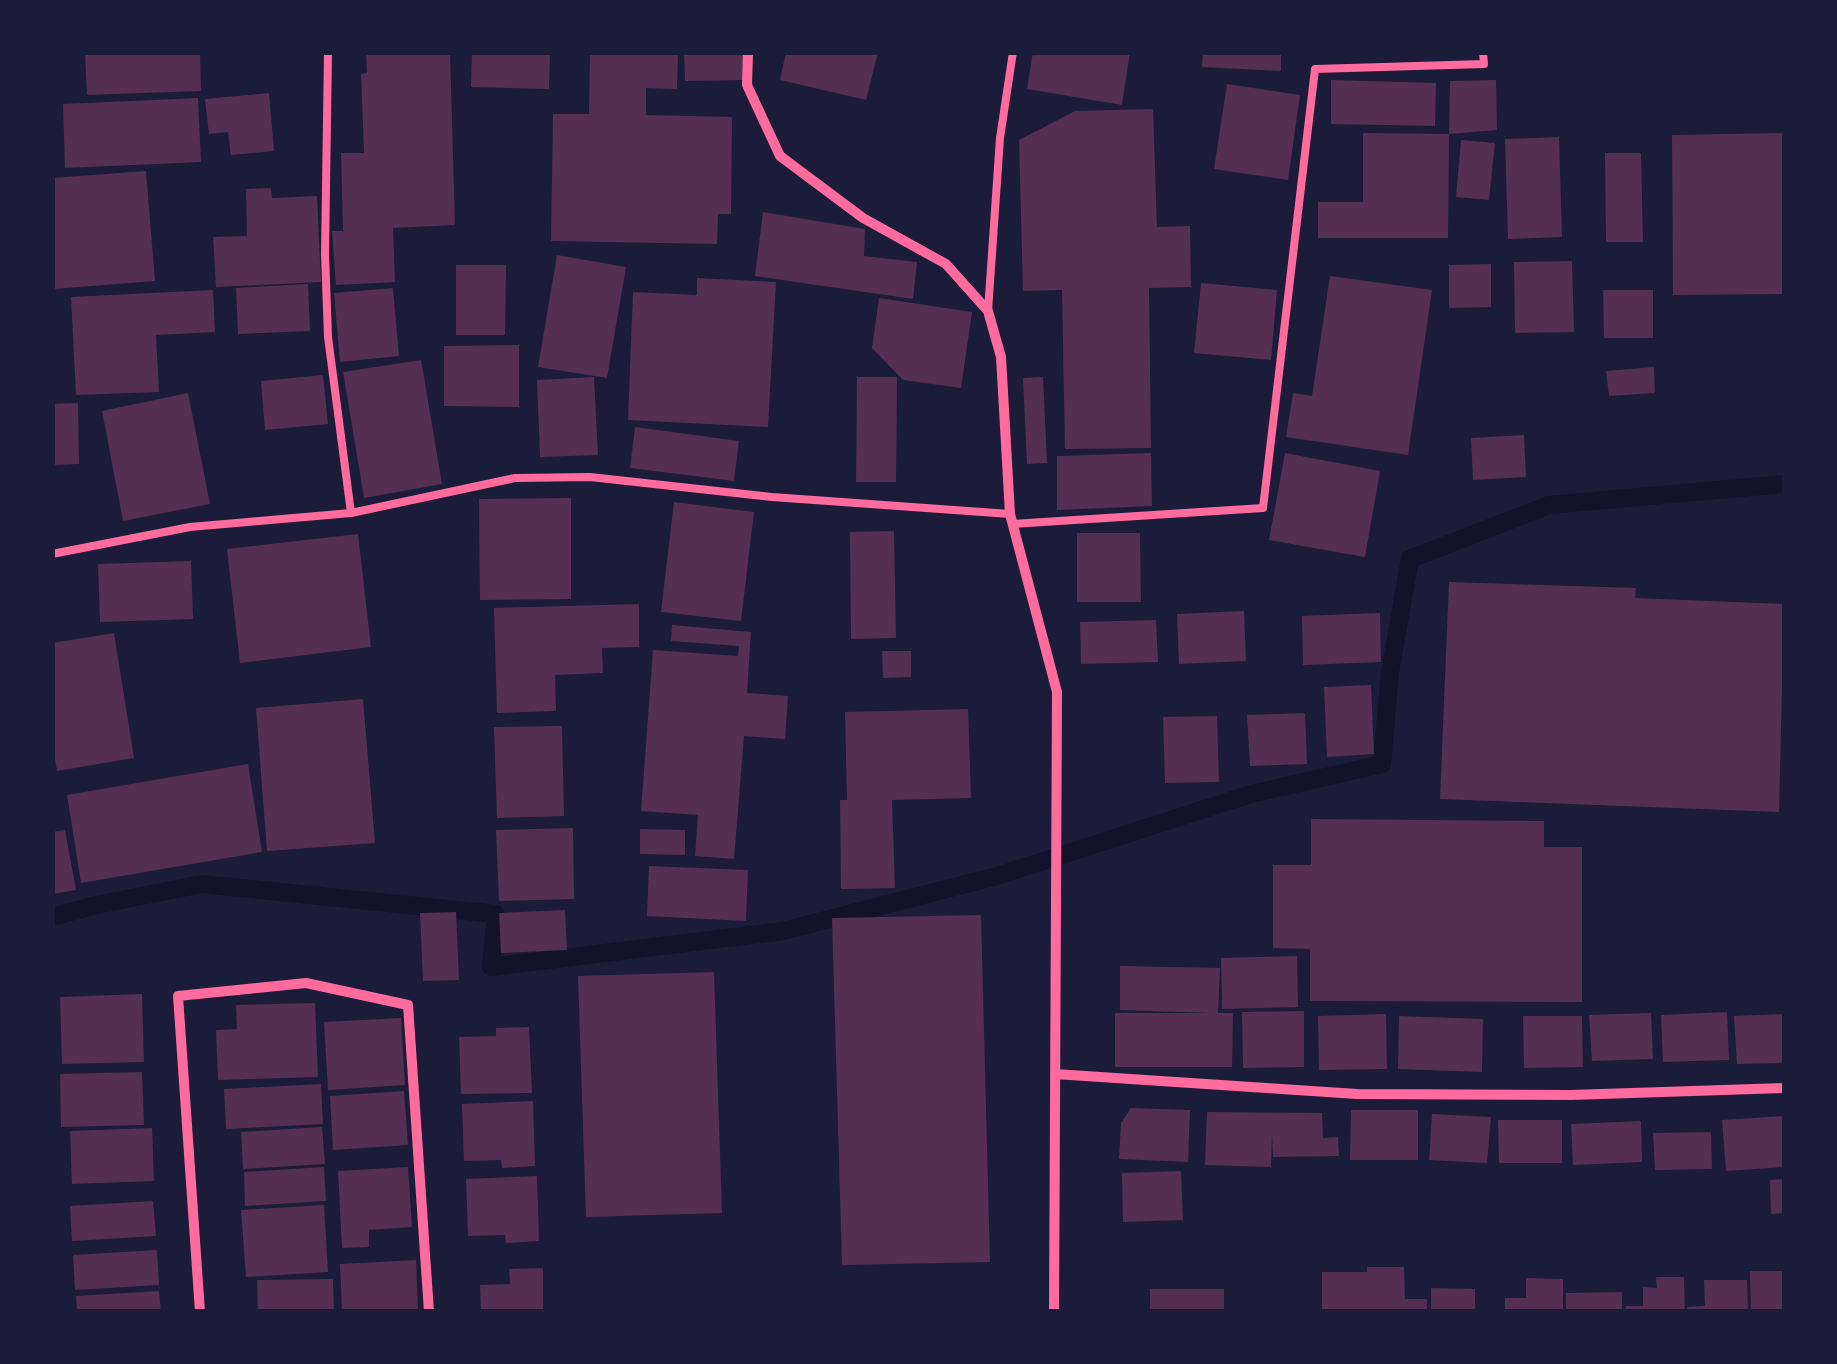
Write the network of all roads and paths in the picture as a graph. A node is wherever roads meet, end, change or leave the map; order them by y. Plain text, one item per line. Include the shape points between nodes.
1 (328, 52) edge
2 (748, 52) edge
3 (1013, 52) edge
4 (1483, 52) edge
5 (988, 310) junction
6 (351, 513) junction
7 (1011, 519) junction
8 (52, 554) edge
9 (1055, 1074) junction
10 (1784, 1088) edge
11 (200, 1312) edge
12 (429, 1312) edge
13 (1054, 1312) edge

1 - 6 lane via 328,337
2 - 5 street via 747,85 780,156 863,218 946,264
3 - 5 lane
4 - 7 lane via 1484,64 1315,69 1263,508
5 - 7 street via 1001,357
6 - 7 lane via 515,478 590,476
6 - 8 lane via 190,528
7 - 9 street via 1057,692
9 - 10 street via 1358,1094
9 - 13 street
11 - 12 street via 178,996 306,983 408,1005

